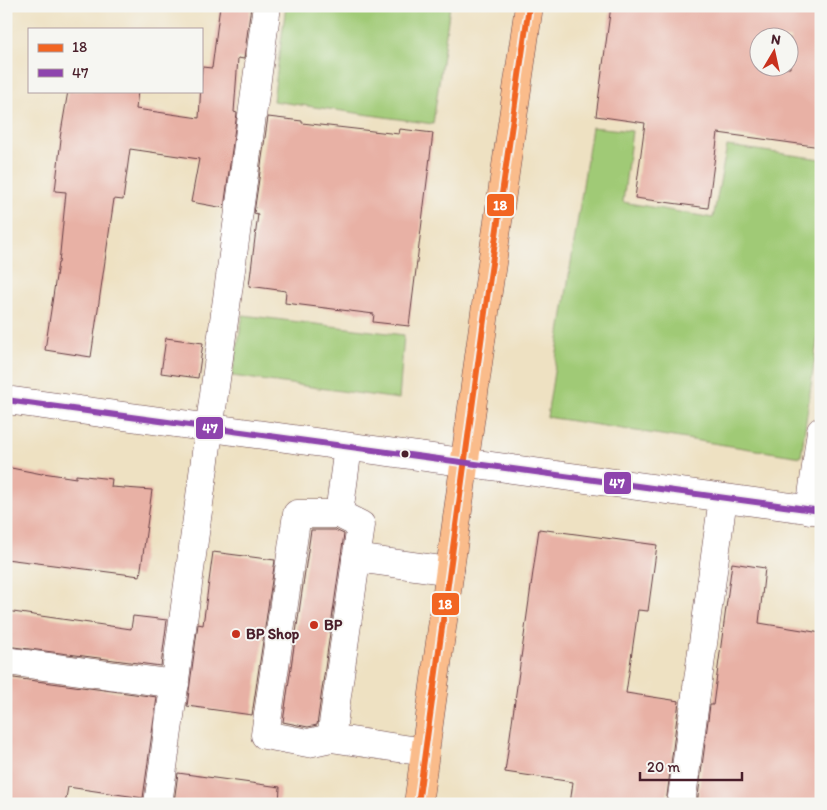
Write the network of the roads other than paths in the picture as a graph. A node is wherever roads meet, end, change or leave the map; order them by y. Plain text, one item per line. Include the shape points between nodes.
1 (268, 6) edge
2 (529, 6) edge
3 (6, 400) edge
4 (209, 429) junction
5 (821, 431) edge
6 (348, 447) junction
7 (465, 462) junction
8 (723, 498) junction
9 (815, 511) edge
10 (339, 514) junction
11 (356, 558) junction
12 (450, 571) junction
13 (6, 660) edge
14 (175, 684) junction
15 (331, 738) junction
16 (425, 752) junction
17 (158, 804) edge
18 (418, 804) edge
19 (680, 804) edge

1 - 4 street
2 - 7 main road
3 - 4 street
4 - 6 street
4 - 14 street
5 - 9 street
6 - 7 street
6 - 10 street
7 - 8 street
7 - 12 main road
8 - 9 street
8 - 19 street
10 - 11 street via 361,525
10 - 15 street via 297,514 265,735 308,744
11 - 12 street
11 - 15 street
12 - 16 main road
13 - 14 street
14 - 17 street
15 - 16 street
16 - 18 main road

